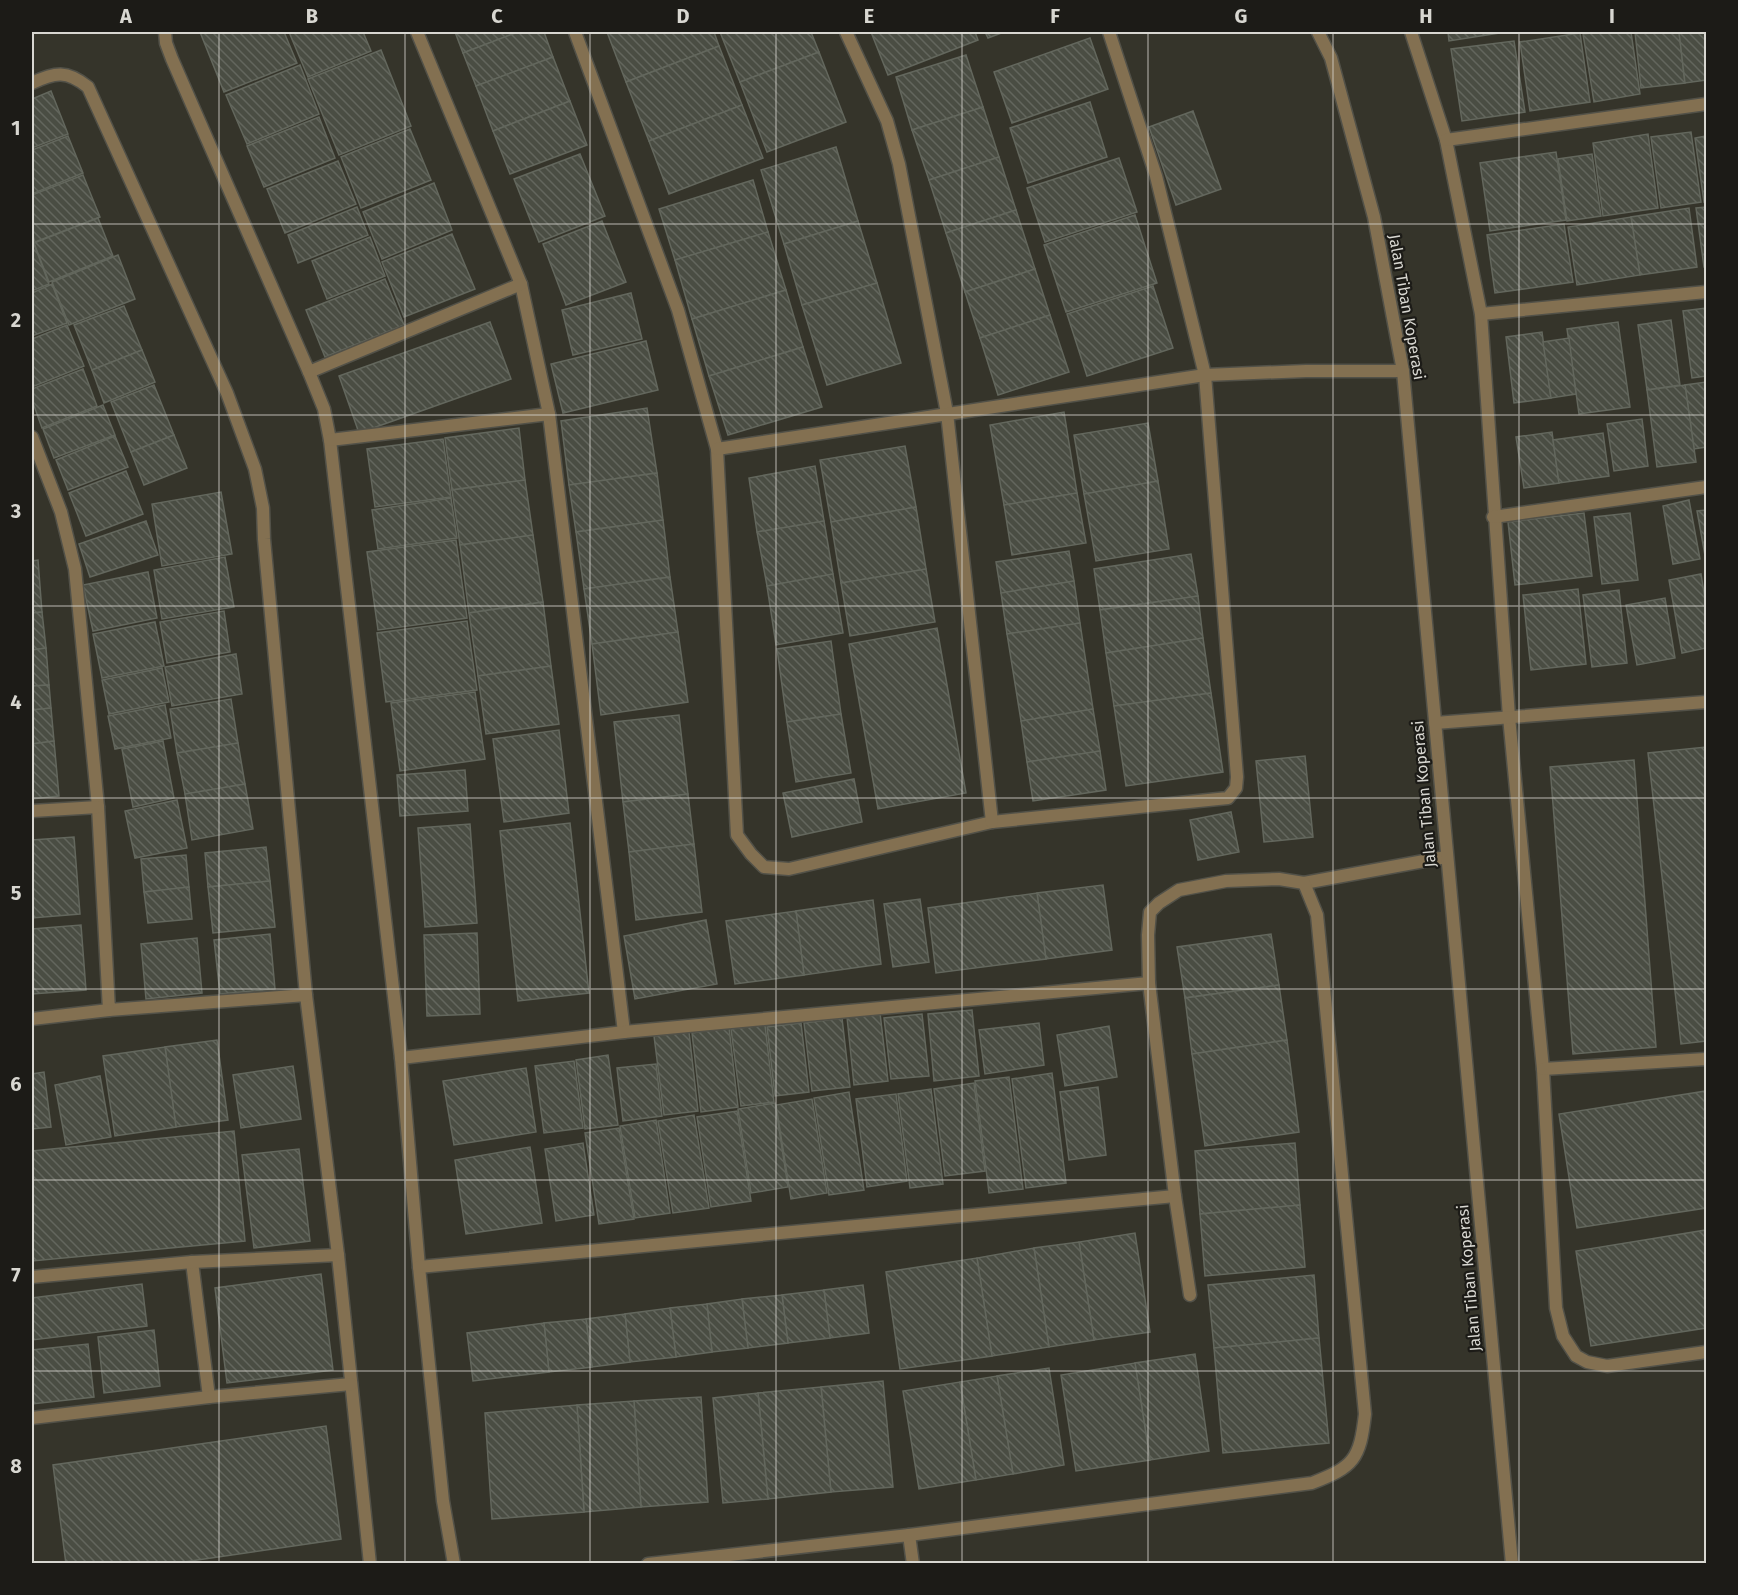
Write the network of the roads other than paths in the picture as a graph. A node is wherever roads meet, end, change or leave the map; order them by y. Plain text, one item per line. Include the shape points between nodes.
1 (165, 32) edge
2 (417, 32) edge
3 (575, 32) edge
4 (846, 32) edge
5 (1108, 32) edge
6 (1318, 32) edge
7 (1411, 32) edge
8 (32, 83) edge
9 (1707, 104) edge
10 (1446, 140) junction
11 (521, 284) junction
12 (1707, 292) edge
13 (1481, 314) junction
14 (1403, 371) junction
15 (309, 372) junction
16 (1205, 375) junction
17 (947, 413) junction
18 (549, 414) junction
19 (32, 437) edge
20 (330, 441) junction
21 (717, 449) junction
22 (1707, 487) edge
23 (1493, 518) junction
24 (1707, 702) edge
25 (1509, 717) junction
26 (1435, 723) junction
27 (98, 807) junction
28 (32, 812) edge
29 (992, 822) junction
30 (1446, 857) junction
31 (1304, 883) junction
32 (1149, 983) junction
33 (306, 995) junction
34 (109, 1010) junction
35 (32, 1019) edge
36 (624, 1032) junction
37 (401, 1058) junction
38 (1707, 1059) edge
39 (1543, 1069) junction
40 (1175, 1196) junction
41 (338, 1255) junction
42 (192, 1262) junction
43 (418, 1267) junction
44 (32, 1277) edge
45 (1190, 1295) dead end
46 (1707, 1352) edge
47 (351, 1384) junction
48 (209, 1397) junction
49 (32, 1418) edge
50 (909, 1535) junction
51 (370, 1563) edge
52 (454, 1563) edge
53 (648, 1563) edge
54 (913, 1563) edge
55 (1512, 1563) edge

1 - 15 street via 172,59
2 - 11 street
3 - 21 street via 678,310
4 - 17 street via 887,121
5 - 16 street via 1156,176
6 - 14 street, Jalan Tiban Koperasi via 1331,58 1374,217
7 - 10 street
8 - 33 street via 64,74 88,87 228,393 255,469 263,508
9 - 10 street
10 - 13 street
11 - 15 street
11 - 18 street
12 - 13 street
13 - 23 street
14 - 16 street
14 - 26 street, Jalan Tiban Koperasi
15 - 20 street via 324,409
16 - 17 street
16 - 29 street via 1236,788 1228,798
17 - 21 street
17 - 29 street
18 - 20 street
18 - 36 street
19 - 27 street via 61,512 75,569
20 - 37 street
21 - 29 street via 737,835 751,855 764,867 789,869
22 - 23 street
23 - 25 street
24 - 25 street
25 - 26 street
25 - 39 street
26 - 30 street, Jalan Tiban Koperasi
27 - 28 street
27 - 34 street
30 - 31 street
30 - 55 street, Jalan Tiban Koperasi
31 - 32 street via 1279,879 1226,881 1179,890 1150,912
31 - 50 street via 1317,915 1365,1414 1355,1458 1337,1473 1312,1483
32 - 36 street
32 - 40 street
33 - 34 street
33 - 41 street
34 - 35 street
36 - 37 street
37 - 43 street
38 - 39 street
39 - 46 street via 1556,1308 1563,1336 1575,1356 1606,1366
40 - 43 street
40 - 45 street
41 - 42 street
41 - 47 street
42 - 44 street
42 - 48 street
43 - 52 street via 443,1501
47 - 48 street
47 - 51 street
48 - 49 street
50 - 53 street
50 - 54 street

